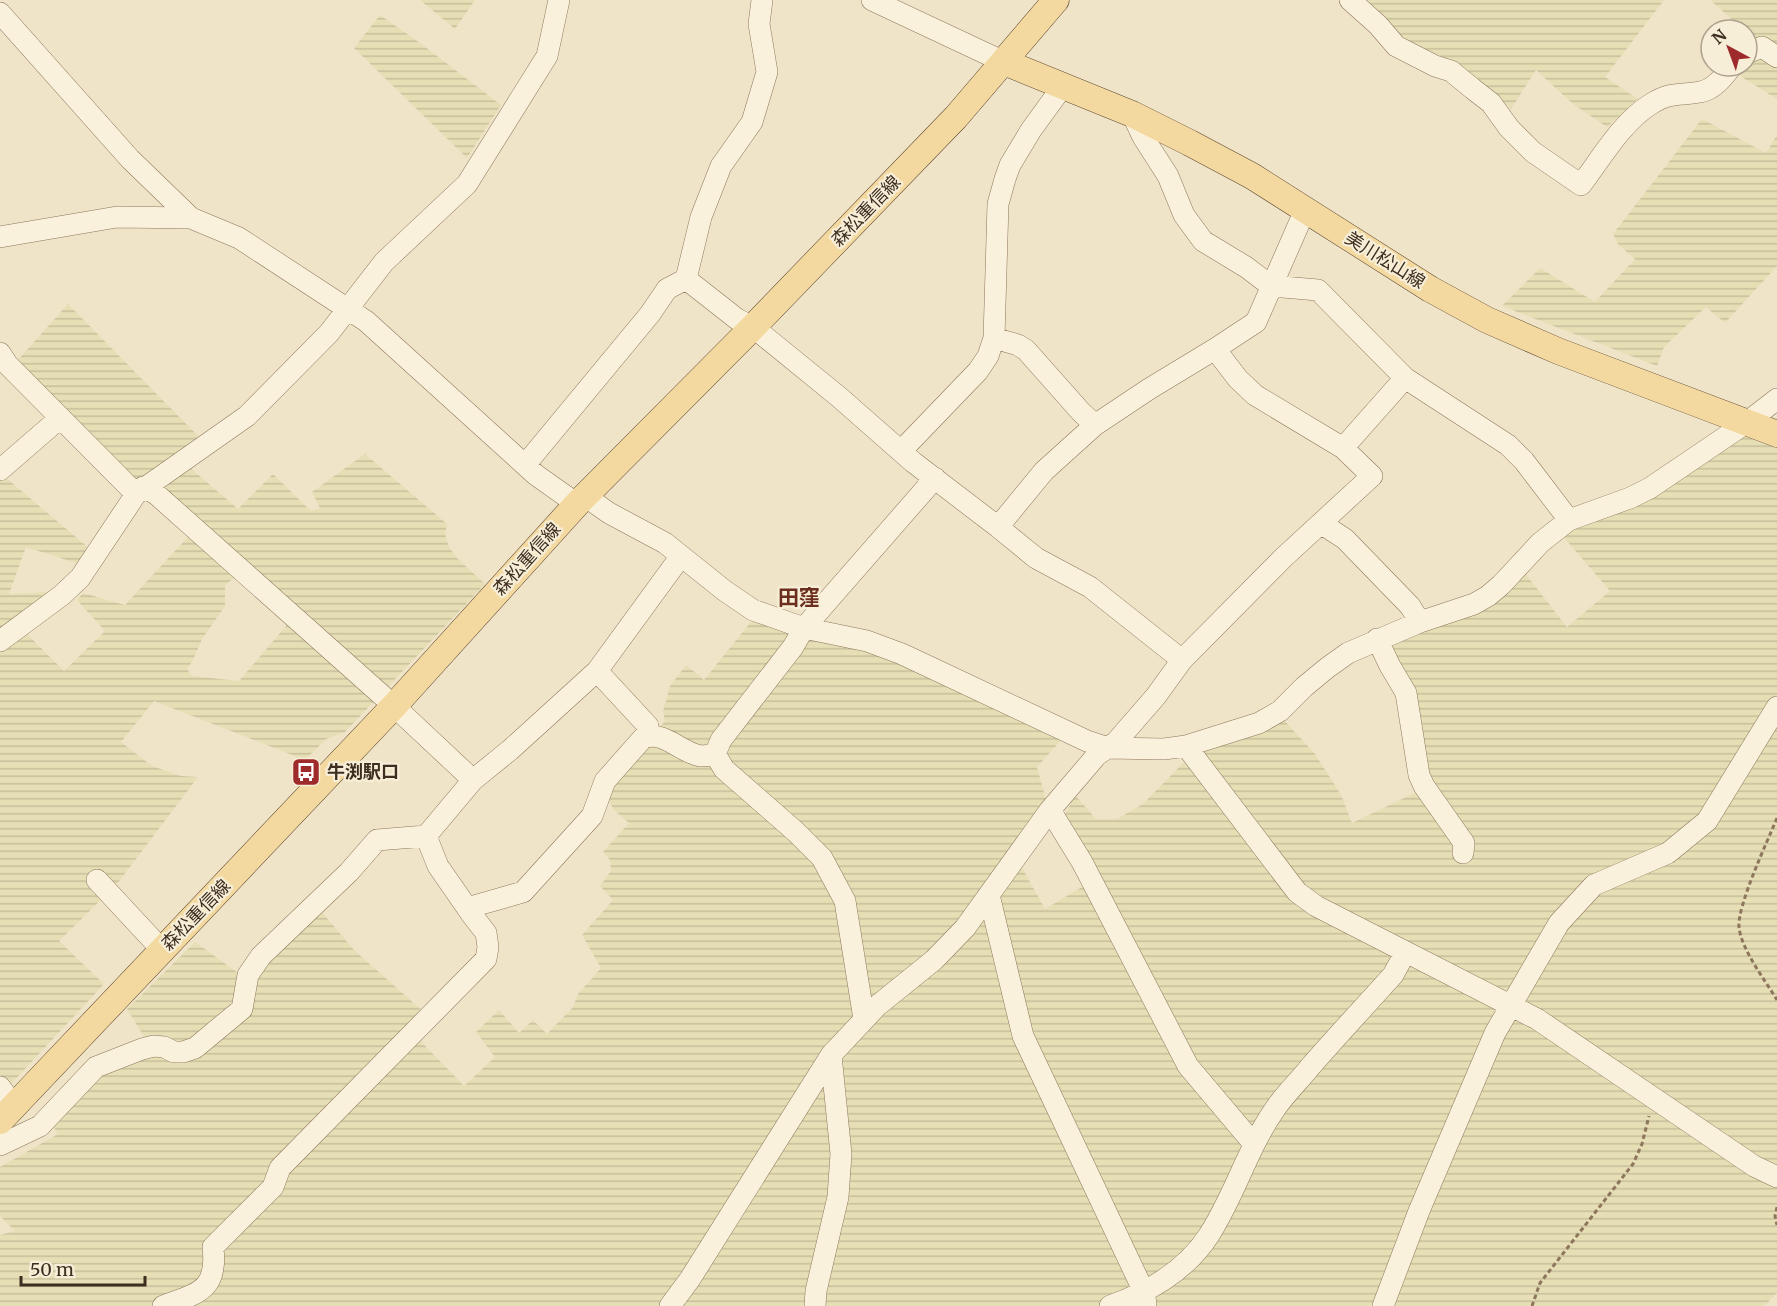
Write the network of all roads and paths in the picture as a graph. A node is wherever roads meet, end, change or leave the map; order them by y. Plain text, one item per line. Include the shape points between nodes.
1 (559, 0) edge
2 (762, 0) edge
3 (872, 0) edge
4 (1056, 0) edge
5 (1350, 0) edge
6 (0, 13) edge
7 (1759, 48) edge
8 (1777, 57) edge
9 (1004, 62) junction
10 (1721, 78) edge
11 (1063, 86) junction
12 (1132, 114) junction
13 (1305, 210) junction
14 (191, 218) junction
15 (0, 237) edge
16 (686, 279) junction
17 (1271, 286) junction
18 (347, 308) junction
19 (753, 327) junction
20 (994, 338) junction
21 (1215, 349) junction
22 (0, 353) edge
23 (1405, 378) junction
24 (1777, 399) edge
25 (60, 418) junction
26 (1746, 423) junction
27 (1095, 425) junction
28 (1777, 434) edge
29 (1343, 448) junction
30 (900, 451) junction
31 (525, 465) junction
32 (0, 470) edge
33 (934, 478) junction
34 (139, 490) junction
35 (581, 500) junction
36 (1569, 520) junction
37 (1322, 524) junction
38 (998, 527) junction
39 (681, 556) junction
40 (1420, 622) junction
41 (804, 628) junction
42 (1377, 639) junction
43 (0, 641) edge
44 (1182, 660) junction
45 (597, 671) junction
46 (394, 706) junction
47 (1777, 707) edge
48 (649, 735) junction
49 (1186, 746) junction
50 (1108, 748) junction
51 (716, 754) junction
52 (473, 780) junction
53 (1050, 810) junction
54 (1777, 818) edge
55 (426, 836) junction
56 (1463, 853) dead end
57 (97, 880) dead end
58 (988, 895) junction
59 (467, 908) junction
60 (162, 950) junction
61 (1405, 953) junction
62 (1777, 1000) edge
63 (1510, 1007) junction
64 (864, 1019) junction
65 (831, 1056) junction
66 (1653, 1096) junction
67 (5, 1104) edge
68 (1253, 1143) junction
69 (0, 1145) edge
70 (1777, 1177) edge
71 (1777, 1208) edge
72 (1777, 1225) edge
73 (1145, 1299) edge
74 (678, 1302) edge
75 (163, 1306) edge
76 (815, 1306) edge
77 (1110, 1306) edge
78 (1383, 1306) edge
79 (1532, 1306) edge

1 - 18 street via 547,56 467,184 384,262
2 - 16 street via 759,24 767,72 752,122 721,166 705,206
3 - 9 street
4 - 9 main road, 森松重信線
5 - 10 street via 1396,46 1451,71 1491,104 1533,152 1581,184 1642,110 1664,96 1701,92
6 - 14 street via 130,159
7 - 8 street
9 - 11 main road, 美川松山線
9 - 19 main road, 森松重信線
11 - 12 main road, 美川松山線
11 - 20 street via 1010,165 998,204
12 - 13 main road, 美川松山線 via 1252,176
12 - 17 street via 1168,176 1184,215 1203,241
13 - 17 street
13 - 26 main road, 美川松山線 via 1487,320
14 - 15 street via 117,217
14 - 18 street via 239,238
16 - 19 street
16 - 31 street via 667,289
17 - 21 street via 1256,322
17 - 23 street via 1318,290
18 - 31 street
18 - 34 street via 329,333 248,416
19 - 30 street
19 - 35 main road, 森松重信線
20 - 27 street via 1026,350
20 - 30 street via 978,371
21 - 27 street
21 - 29 street via 1255,395
22 - 25 street
23 - 29 street
23 - 36 street via 1508,445
24 - 26 street
25 - 32 street
25 - 34 street
26 - 28 main road, 美川松山線
26 - 36 street via 1650,488
27 - 38 street via 1044,471
29 - 37 street via 1372,476
30 - 33 street
31 - 35 street
33 - 38 street
33 - 41 street
34 - 43 street via 80,578
34 - 46 street via 156,494
35 - 39 street via 665,543
35 - 46 main road, 森松重信線
36 - 40 street via 1540,543 1488,596
37 - 40 street via 1345,539 1410,606
37 - 44 street
38 - 44 street via 1036,558 1090,587
39 - 41 street via 753,610
39 - 45 street
40 - 42 street
41 - 50 street via 867,641 902,654
41 - 51 street via 720,740
42 - 49 street via 1327,668 1266,719
42 - 56 street via 1407,693 1419,775 1464,843
44 - 50 street via 1156,696
45 - 48 street via 648,726
45 - 52 street
46 - 52 street
46 - 60 main road, 森松重信線
47 - 63 street via 1707,821 1668,853 1594,885 1559,922
48 - 51 street via 700,756
48 - 59 street via 605,781 592,816 523,892
49 - 50 street
49 - 61 street via 1298,892 1342,921
50 - 53 street
51 - 64 street via 724,770 822,858 845,901
52 - 55 street
53 - 58 street
53 - 68 street via 1082,862 1188,1066
54 - 62 path via 1742,908 1739,926 1744,944
55 - 59 street via 438,866
55 - 69 street via 377,840 261,956 248,975 242,1009 195,1048 183,1052 164,1047 142,1049 96,1067 40,1126
57 - 60 street
58 - 64 street via 965,928 934,960
58 - 73 street via 1023,1036
59 - 75 street via 486,933 486,959 280,1168 273,1187 213,1247 214,1269 200,1292
60 - 67 main road, 森松重信線
61 - 63 street
61 - 68 street via 1393,975 1276,1107
63 - 66 street via 1537,1019
63 - 78 street via 1495,1033 1419,1210
64 - 65 street
65 - 74 street
65 - 76 street via 841,1154 838,1197
66 - 70 street
66 - 79 path via 1633,1164 1540,1283
68 - 73 street via 1208,1236
71 - 72 path
73 - 77 street

